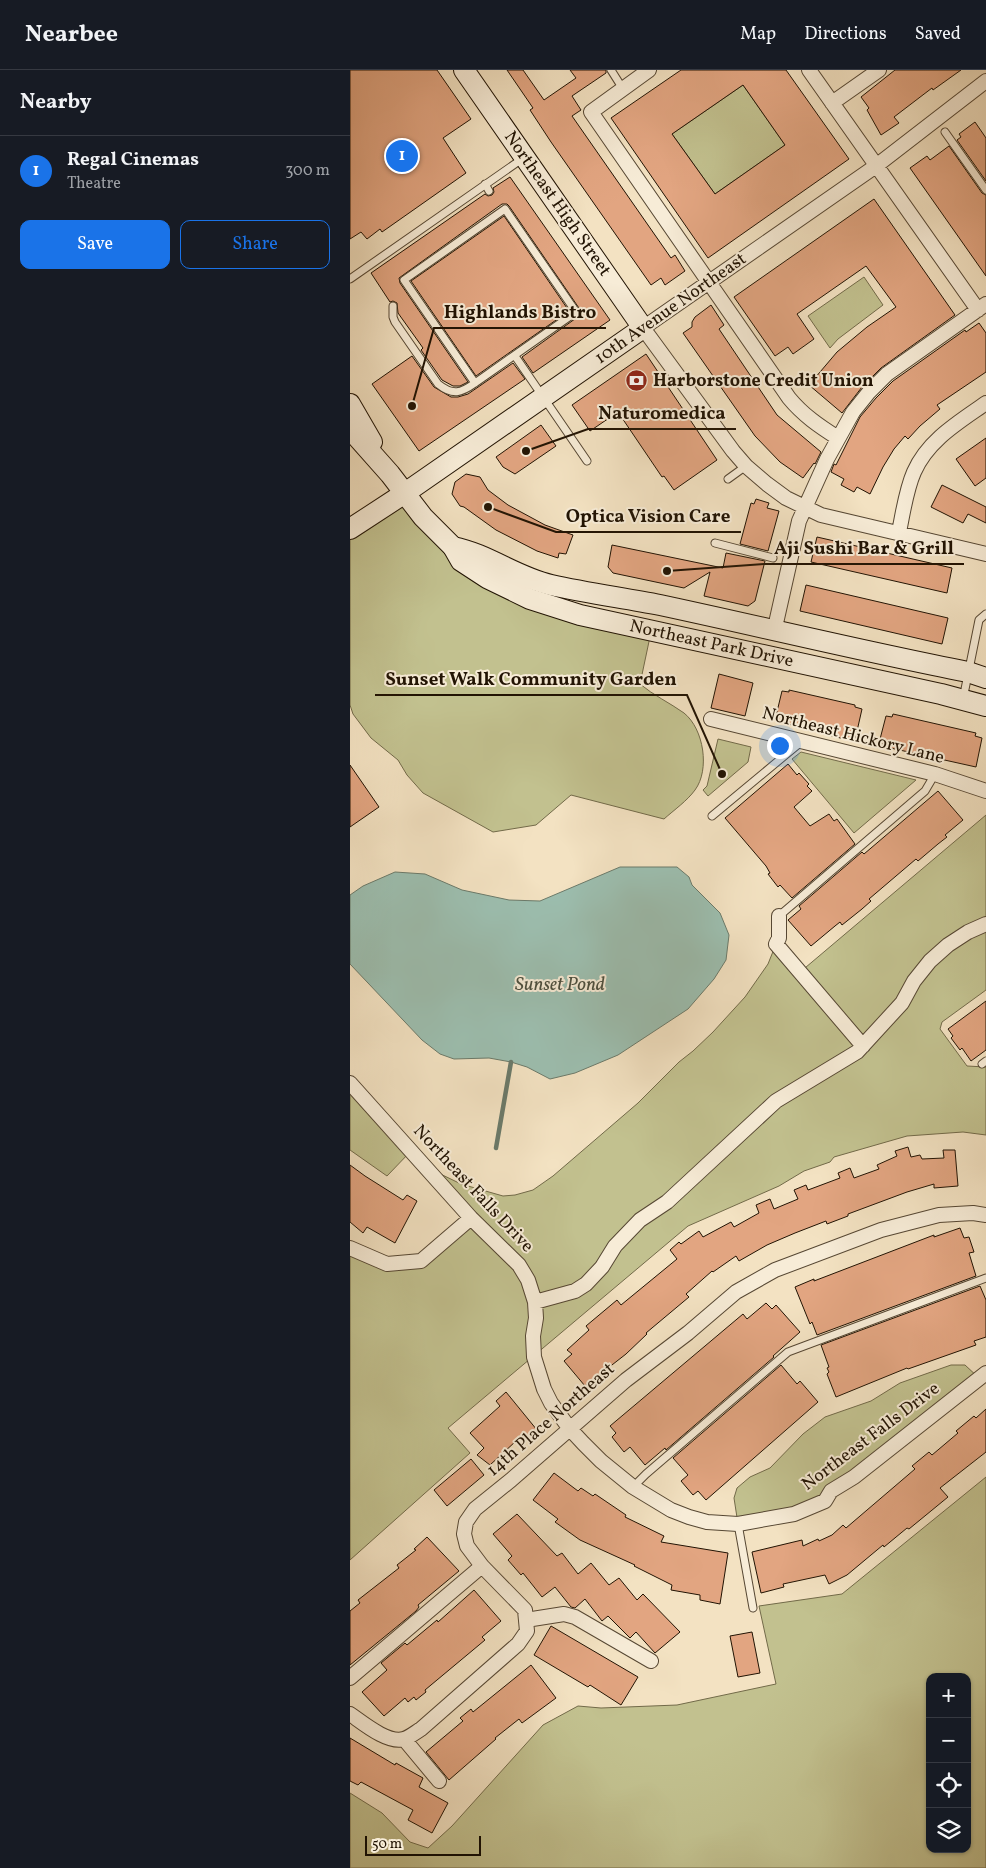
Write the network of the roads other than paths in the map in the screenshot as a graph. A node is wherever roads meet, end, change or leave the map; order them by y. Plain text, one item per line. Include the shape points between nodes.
1 (464, 70) edge
2 (611, 70) edge
3 (649, 70) edge
4 (809, 70) edge
5 (879, 70) edge
6 (986, 81) edge
7 (623, 89) junction
8 (832, 103) junction
9 (946, 132) dead end
10 (524, 157) junction
11 (876, 166) junction
12 (986, 190) edge
13 (350, 279) edge
14 (709, 282) junction
15 (393, 306) dead end
16 (982, 307) edge
17 (643, 328) junction
18 (514, 356) junction
19 (475, 383) junction
20 (543, 397) junction
21 (986, 403) edge
22 (350, 404) edge
23 (350, 429) edge
24 (838, 438) junction
25 (587, 461) dead end
26 (746, 466) junction
27 (390, 474) junction
28 (728, 479) dead end
29 (405, 493) junction
30 (804, 507) junction
31 (351, 526) edge
32 (899, 532) junction
33 (715, 543) dead end
34 (453, 547) junction
35 (986, 554) edge
36 (773, 558) dead end
37 (986, 614) edge
38 (774, 632) junction
39 (977, 675) edge
40 (963, 700) junction
41 (986, 706) edge
42 (711, 720) dead end
43 (801, 742) junction
44 (935, 774) junction
45 (986, 791) edge
46 (712, 816) dead end
47 (779, 916) joint
48 (986, 924) edge
49 (863, 1046) junction
50 (350, 1083) edge
51 (986, 1215) edge
52 (471, 1218) junction
53 (350, 1248) edge
54 (986, 1278) edge
55 (535, 1302) junction
56 (986, 1374) edge
57 (570, 1429) junction
58 (633, 1487) junction
59 (738, 1524) junction
60 (482, 1566) junction
61 (753, 1608) dead end
62 (526, 1620) junction
63 (650, 1661) dead end
64 (350, 1678) edge
65 (350, 1714) edge
66 (404, 1739) junction
67 (439, 1781) dead end

1 - 10 street, Northeast High Street
2 - 7 lane
3 - 7 street
4 - 8 street
5 - 8 street
6 - 11 street, 10th Avenue Northeast
7 - 14 street via 591,112
8 - 11 street
9 - 12 lane
10 - 13 lane via 487,188
10 - 17 street, Northeast High Street
11 - 14 street, 10th Avenue Northeast
11 - 16 street
14 - 17 street, 10th Avenue Northeast
14 - 24 street via 801,412
15 - 19 lane via 395,322 438,384 444,389 460,392
16 - 24 street via 887,374 853,412
17 - 20 street, 10th Avenue Northeast
17 - 26 street, Northeast High Street
18 - 19 lane
18 - 19 lane via 576,312 505,209 404,280
18 - 20 lane
20 - 25 lane
20 - 29 street, 10th Avenue Northeast
21 - 32 street via 933,443 922,458 914,473
22 - 27 street, Northeast Park Drive
23 - 27 street, Northeast Park Drive
24 - 30 street
26 - 28 lane
26 - 30 street, Northeast High Street via 780,494
27 - 29 street, Northeast Park Drive
29 - 31 street, 10th Avenue Northeast
29 - 34 street, Northeast Park Drive
30 - 32 street, Northeast High Street via 821,515
30 - 38 street
32 - 35 street, Northeast High Street
33 - 36 lane
34 - 38 street, Northeast Park Drive via 470,550 550,585 659,605
34 - 40 street, Northeast Park Drive via 461,561 487,578 530,599 580,615
37 - 39 lane via 979,620
38 - 39 street, Northeast Park Drive
39 - 40 lane
40 - 41 street, Northeast Park Drive
42 - 43 street, Northeast Hickory Lane
43 - 44 street, Northeast Hickory Lane
43 - 46 lane
44 - 45 street, Northeast Hickory Lane
44 - 47 lane via 925,791
47 - 49 street via 776,944
48 - 49 street via 968,932 930,960 902,1003
49 - 55 street via 838,1065 776,1100 666,1202 640,1220 586,1284 575,1292
50 - 52 street, Northeast Falls Drive
51 - 57 street, 14th Place Northeast via 939,1215 881,1230 776,1270 736,1292
52 - 53 street via 421,1261 387,1264
52 - 55 street, Northeast Falls Drive via 519,1264
54 - 58 lane via 788,1352
55 - 57 street, Northeast Falls Drive via 533,1336 536,1365 551,1403
56 - 59 street, Northeast Falls Drive via 854,1477 831,1491 824,1501 794,1514
57 - 58 street, Northeast Falls Drive via 601,1461
57 - 60 street, 14th Place Northeast via 475,1509 466,1522 467,1546
58 - 59 street, Northeast Falls Drive via 689,1517
59 - 61 lane
60 - 62 street, 14th Place Northeast via 525,1610
60 - 64 street
62 - 63 street via 564,1614 575,1617
62 - 66 street via 527,1631 518,1644
65 - 66 street via 384,1737
66 - 67 street

